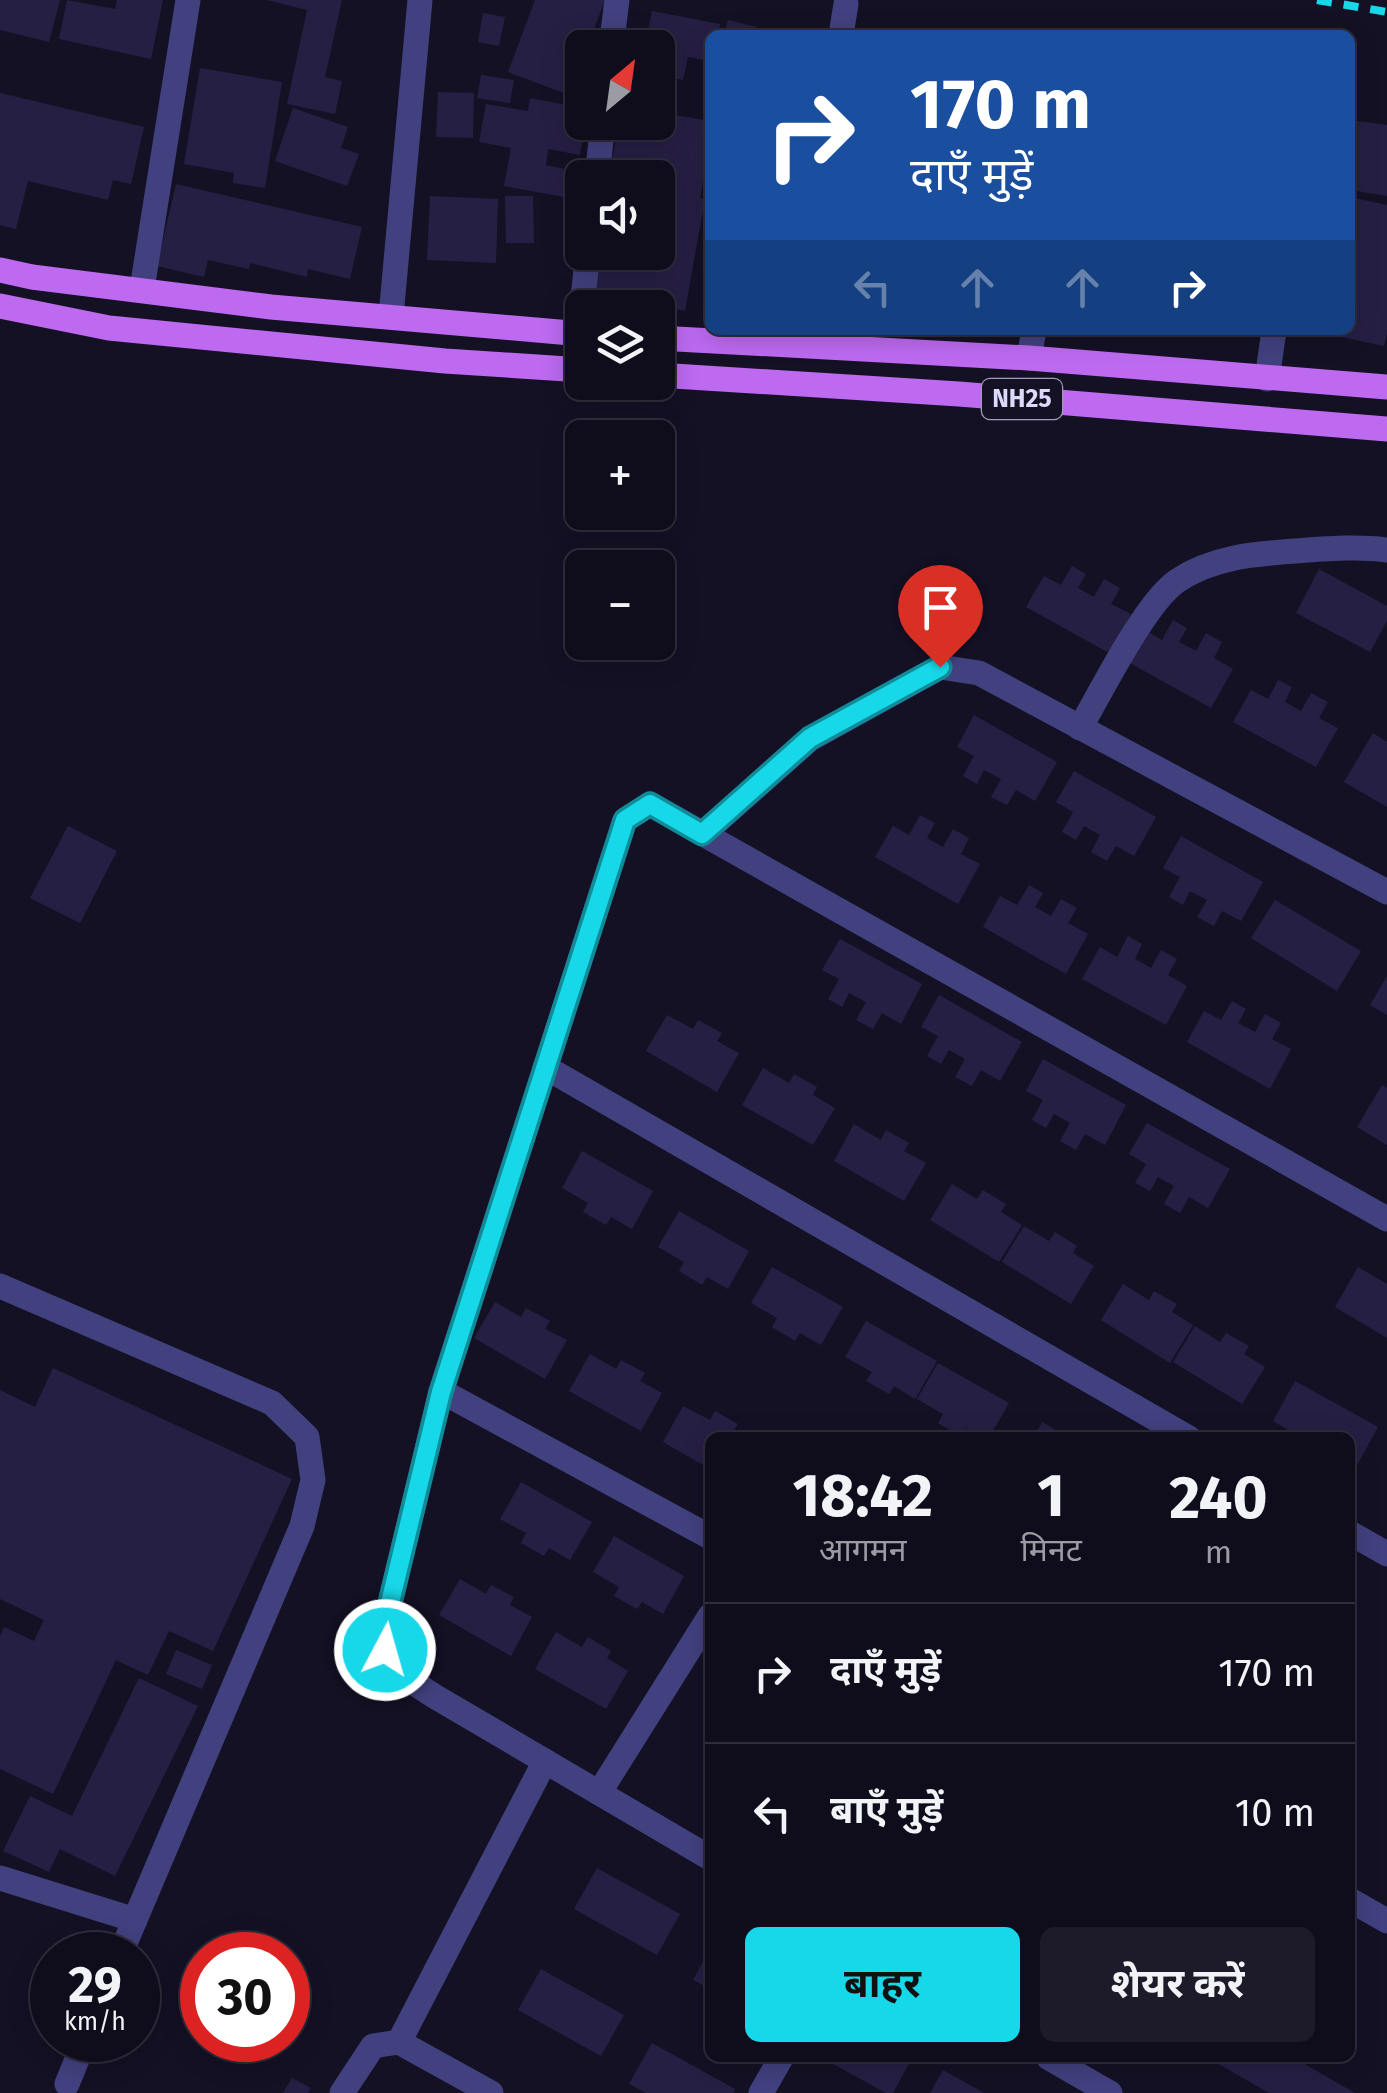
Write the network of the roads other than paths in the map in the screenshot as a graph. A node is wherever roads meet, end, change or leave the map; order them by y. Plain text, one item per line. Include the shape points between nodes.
1 (188, 0) edge
2 (420, 0) edge
3 (617, 0) edge
4 (846, 4) dead end
5 (613, 30) edge
6 (842, 30) edge
7 (0, 270) edge
8 (142, 289) junction
9 (0, 306) edge
10 (391, 316) junction
11 (565, 332) edge
12 (1033, 335) edge
13 (1273, 335) edge
14 (675, 338) edge
15 (795, 338) edge
16 (1029, 358) junction
17 (565, 369) edge
18 (675, 375) edge
19 (1267, 379) junction
20 (1387, 387) edge
21 (1387, 430) edge
22 (1386, 550) edge
23 (1080, 728) junction
24 (702, 834) junction
25 (1387, 892) edge
26 (545, 1067) junction
27 (1387, 1219) edge
28 (0, 1286) edge
29 (441, 1392) junction
30 (1179, 1432) edge
31 (705, 1533) edge
32 (1355, 1535) edge
33 (1387, 1554) edge
34 (705, 1624) edge
35 (545, 1761) junction
36 (599, 1793) junction
37 (705, 1855) edge
38 (0, 1878) edge
39 (1355, 1903) edge
40 (135, 1920) junction
41 (1387, 1920) edge
42 (130, 1932) edge
43 (400, 2042) junction
44 (76, 2062) edge
45 (778, 2062) edge
46 (1055, 2062) edge
47 (67, 2084) dead end
48 (1094, 2089) edge
49 (342, 2093) edge
50 (491, 2093) edge
51 (761, 2093) edge

1 - 8 street
2 - 10 street
3 - 5 street
4 - 6 street
7 - 8 main road
8 - 10 main road
9 - 17 main road via 109,328
10 - 11 main road
12 - 16 street
13 - 19 street
14 - 15 main road, NH25
15 - 16 main road, NH25
16 - 19 main road, NH25
18 - 21 main road, NH25
19 - 20 main road, NH25
22 - 23 street via 1246,554 1175,582 1142,623
23 - 24 street via 979,673 940,667 810,738
23 - 25 street
24 - 26 street via 650,804 625,820
24 - 27 street
26 - 29 street
26 - 30 street
28 - 40 street via 272,1403 307,1437 313,1480 302,1526
29 - 31 street
29 - 35 street via 389,1607 385,1650 402,1675
32 - 33 street
34 - 36 street
35 - 36 street
35 - 43 street
36 - 37 street
38 - 40 street
39 - 41 street
40 - 42 street
43 - 49 street via 372,2046
43 - 50 street
44 - 47 street
45 - 51 street
46 - 48 street

